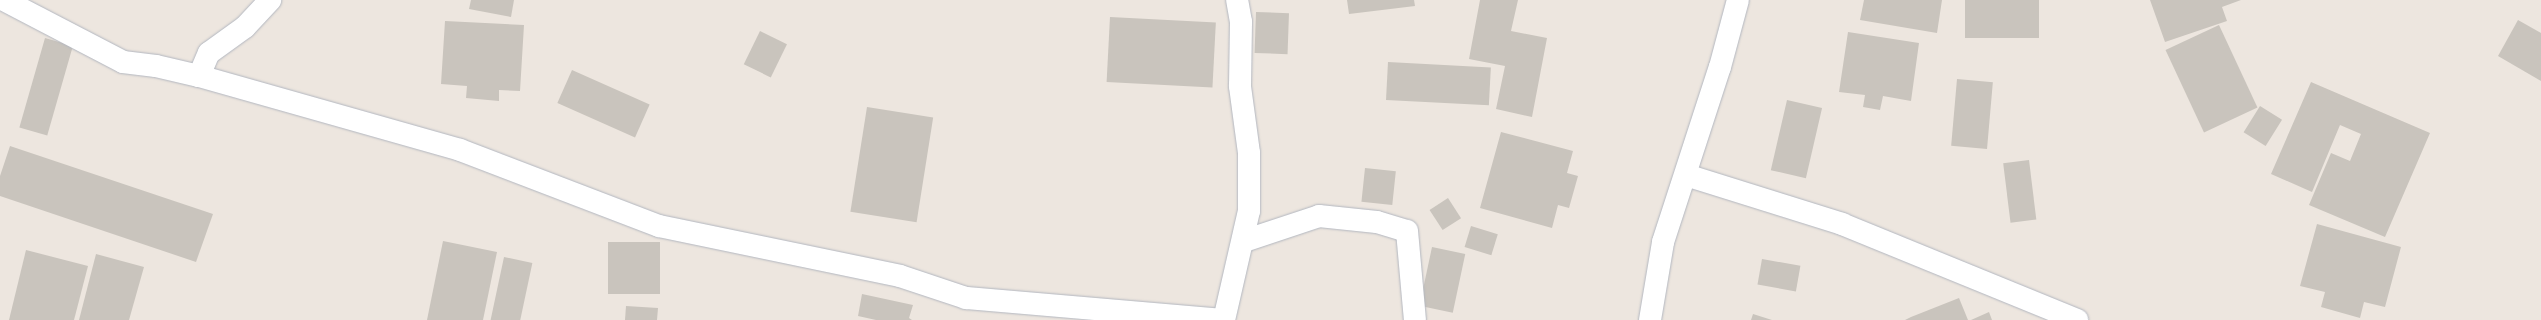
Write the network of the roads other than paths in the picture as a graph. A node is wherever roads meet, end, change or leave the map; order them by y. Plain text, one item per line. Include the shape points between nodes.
1 (4, 0) edge
2 (270, 0) edge
3 (1237, 0) edge
4 (1738, 0) edge
5 (199, 76) junction
6 (1686, 175) junction
7 (1244, 241) junction
8 (1223, 320) edge
9 (1414, 320) edge
10 (1650, 320) edge
11 (2077, 320) edge

1 - 5 street via 123,62 156,66
2 - 5 street via 245,27 209,53
3 - 7 street via 1241,22 1240,86 1249,153 1249,211
4 - 6 street
5 - 8 street via 460,150 659,226 900,276 966,298
6 - 10 street via 1664,242
6 - 11 street via 1842,224
7 - 8 street
7 - 9 street via 1319,216 1377,222 1407,231

